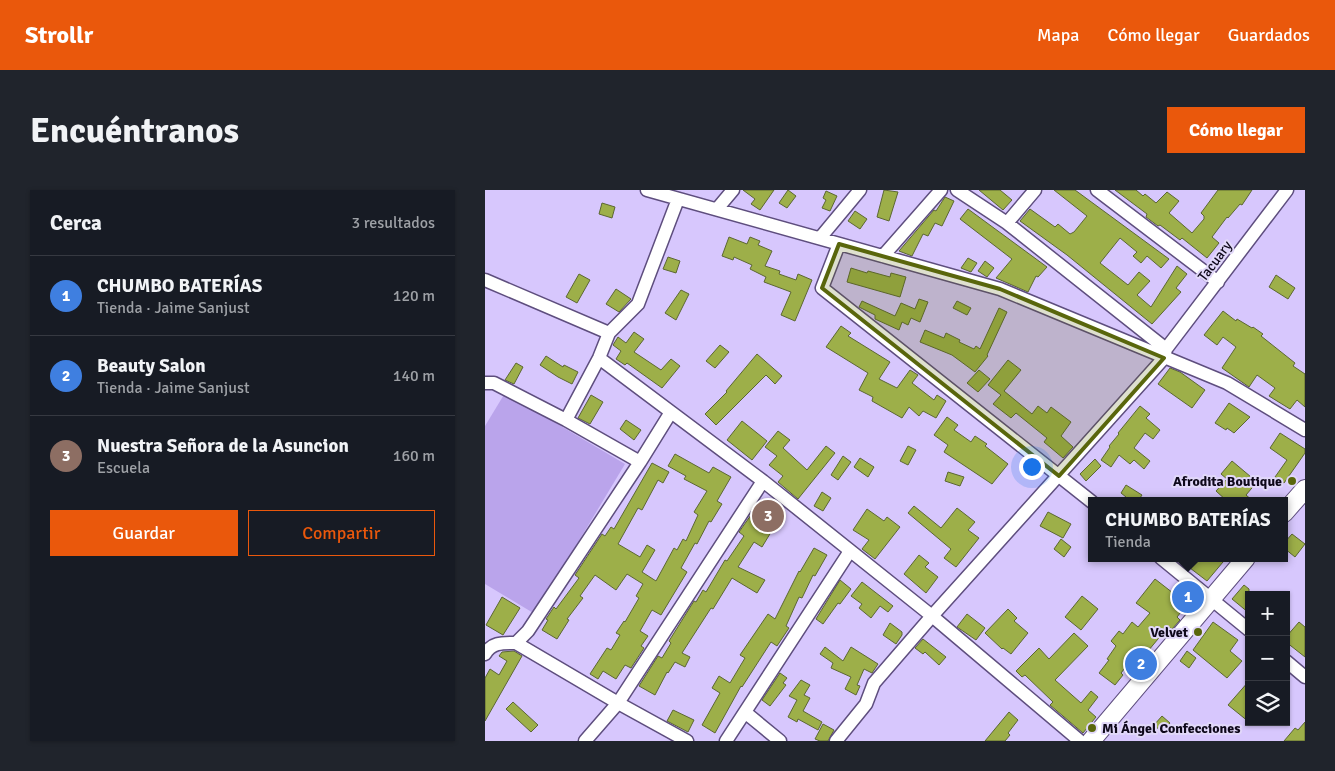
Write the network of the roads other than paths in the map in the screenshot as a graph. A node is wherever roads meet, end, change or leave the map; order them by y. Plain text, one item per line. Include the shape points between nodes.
1 (647, 190) edge
2 (733, 190) edge
3 (860, 190) edge
4 (941, 190) edge
5 (957, 190) edge
6 (1035, 190) edge
7 (1097, 190) edge
8 (1287, 190) edge
9 (678, 199) junction
10 (717, 210) junction
11 (1007, 223) junction
12 (819, 238) junction
13 (839, 244) junction
14 (883, 256) junction
15 (485, 280) edge
16 (1218, 282) junction
17 (609, 333) junction
18 (1165, 353) junction
19 (599, 358) junction
20 (485, 383) edge
21 (671, 412) junction
22 (566, 420) junction
23 (1305, 430) edge
24 (640, 462) junction
25 (1059, 476) junction
26 (763, 481) junction
27 (1305, 489) edge
28 (1088, 499) edge
29 (1288, 508) edge
30 (850, 551) junction
31 (1166, 562) edge
32 (1243, 562) edge
33 (1212, 598) junction
34 (931, 616) junction
35 (1245, 627) edge
36 (516, 643) junction
37 (485, 654) edge
38 (1290, 664) edge
39 (1305, 677) edge
40 (618, 703) junction
41 (746, 713) junction
42 (585, 741) edge
43 (687, 741) edge
44 (726, 741) edge
45 (780, 741) edge
46 (837, 741) edge
47 (1080, 741) edge
48 (1091, 741) edge

1 - 9 street
2 - 10 street
3 - 12 street
4 - 14 street
5 - 11 street
6 - 11 street
7 - 16 street
8 - 16 street, Tacuary
9 - 10 street
9 - 17 street via 638,304
10 - 12 street
11 - 18 street
12 - 13 street
13 - 14 street
13 - 25 street via 822,288
14 - 18 street via 1000,289
15 - 17 street
16 - 18 street, Tacuary
17 - 19 street
18 - 23 street via 1227,383
18 - 25 street, Tacuary
19 - 21 street
19 - 22 street
20 - 22 street via 494,383
21 - 24 street
21 - 26 street
22 - 24 street
24 - 36 street via 528,631
25 - 28 street
25 - 34 street, Tacuary
26 - 30 street
26 - 40 street
27 - 29 main road
30 - 34 street
30 - 41 street
31 - 33 street
32 - 33 main road
33 - 35 street
33 - 48 main road
34 - 46 street, Tacuary via 874,683 866,704
34 - 47 street
36 - 37 street via 499,643 488,648
36 - 40 street
38 - 39 street
40 - 42 street
40 - 43 street
41 - 44 street
41 - 45 street

